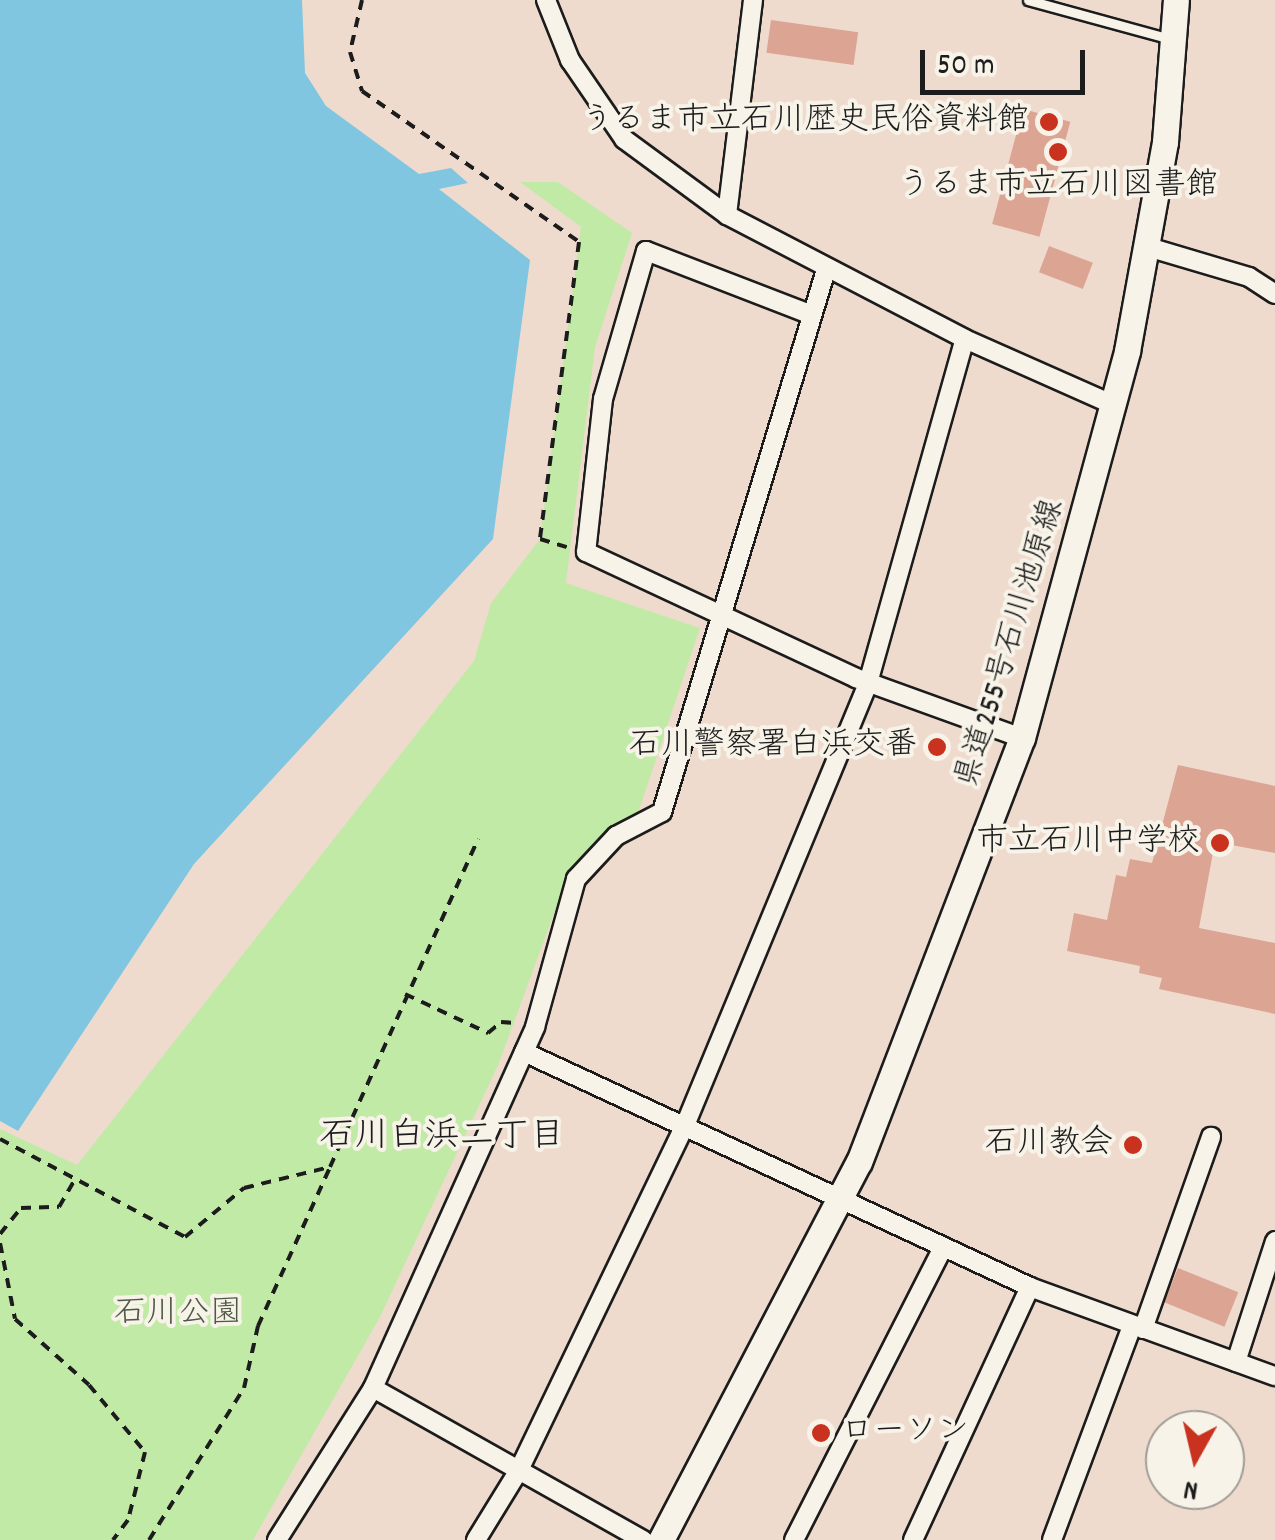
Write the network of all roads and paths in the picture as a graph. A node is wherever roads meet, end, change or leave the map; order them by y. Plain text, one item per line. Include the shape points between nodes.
1 (362, 0) edge
2 (546, 0) edge
3 (753, 0) edge
4 (1028, 0) edge
5 (1176, 0) edge
6 (1174, 40) junction
7 (727, 215) junction
8 (1148, 247) junction
9 (826, 270) junction
10 (1275, 294) edge
11 (812, 315) junction
12 (965, 339) junction
13 (1114, 406) junction
14 (586, 552) junction
15 (718, 616) junction
16 (868, 683) junction
17 (1022, 738) junction
18 (478, 839) dead end
19 (405, 994) junction
20 (521, 1023) dead end
21 (524, 1052) junction
22 (686, 1123) junction
23 (1211, 1137) dead end
24 (0, 1139) edge
25 (330, 1167) junction
26 (76, 1179) junction
27 (842, 1198) junction
28 (0, 1234) edge
29 (1275, 1241) edge
30 (0, 1244) edge
31 (944, 1247) junction
32 (1030, 1287) junction
33 (1138, 1328) junction
34 (1236, 1362) junction
35 (1275, 1376) edge
36 (373, 1388) junction
37 (519, 1470) junction
38 (113, 1540) edge
39 (149, 1540) edge
40 (276, 1540) edge
41 (476, 1540) edge
42 (643, 1540) edge
43 (661, 1540) edge
44 (794, 1540) edge
45 (913, 1540) edge
46 (1052, 1540) edge

1 - 14 path via 350,52 362,92 580,242 540,539
2 - 7 street via 570,60 624,139
3 - 7 street
4 - 6 lane
5 - 6 main road, 県道255号石川池原線
6 - 8 main road, 県道255号石川池原線
7 - 9 street
8 - 10 street via 1249,277
8 - 13 main road, 県道255号石川池原線
9 - 11 street
9 - 12 street
11 - 14 street via 646,252 603,399
11 - 15 street
12 - 13 street
12 - 16 street
13 - 17 main road, 県道255号石川池原線
14 - 15 street
15 - 16 street
15 - 21 street via 662,812 616,836 576,879
16 - 17 street
16 - 22 street
17 - 27 main road, 県道255号石川池原線
18 - 19 path via 454,904
19 - 20 path via 488,1033 501,1022
19 - 25 path
21 - 22 street
21 - 36 street
22 - 27 street
22 - 37 street
23 - 33 street
24 - 26 path
25 - 26 path via 244,1188 185,1237
25 - 39 path via 258,1326 244,1388
26 - 28 path via 58,1207 21,1208
27 - 31 street
27 - 43 main road, 県道255号石川池原線
29 - 34 street
30 - 38 path via 15,1319 89,1386 145,1452 128,1520
31 - 32 street
31 - 44 street
32 - 33 street
32 - 45 street
33 - 34 street
33 - 46 street
34 - 35 street
36 - 37 street
36 - 40 street
37 - 41 street
37 - 42 street

